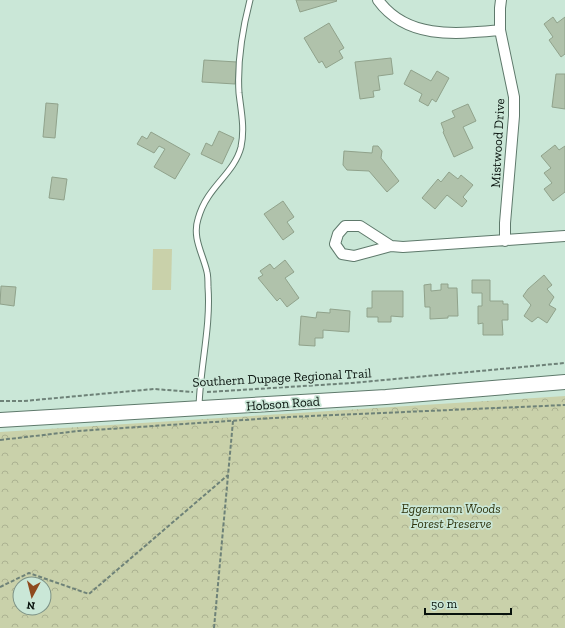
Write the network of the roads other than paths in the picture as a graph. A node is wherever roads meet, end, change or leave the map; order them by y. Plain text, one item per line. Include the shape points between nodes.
1 (250, 0) edge
2 (378, 0) edge
3 (501, 0) edge
4 (500, 30) junction
5 (565, 236) edge
6 (505, 241) junction
7 (391, 246) junction
8 (565, 382) edge
9 (199, 408) junction
10 (0, 420) edge

1 - 9 lane via 240,45 239,87 243,127 241,147 235,163 208,198 198,219 196,234 208,287
2 - 4 street via 404,23 429,32
3 - 4 street, Mistwood Drive
4 - 6 street, Mistwood Drive via 514,97
5 - 6 street
6 - 7 street
7 - 7 street via 360,226 345,226 338,234 335,244 342,254 354,256
8 - 9 main road, Hobson Road via 386,397
9 - 10 main road, Hobson Road

